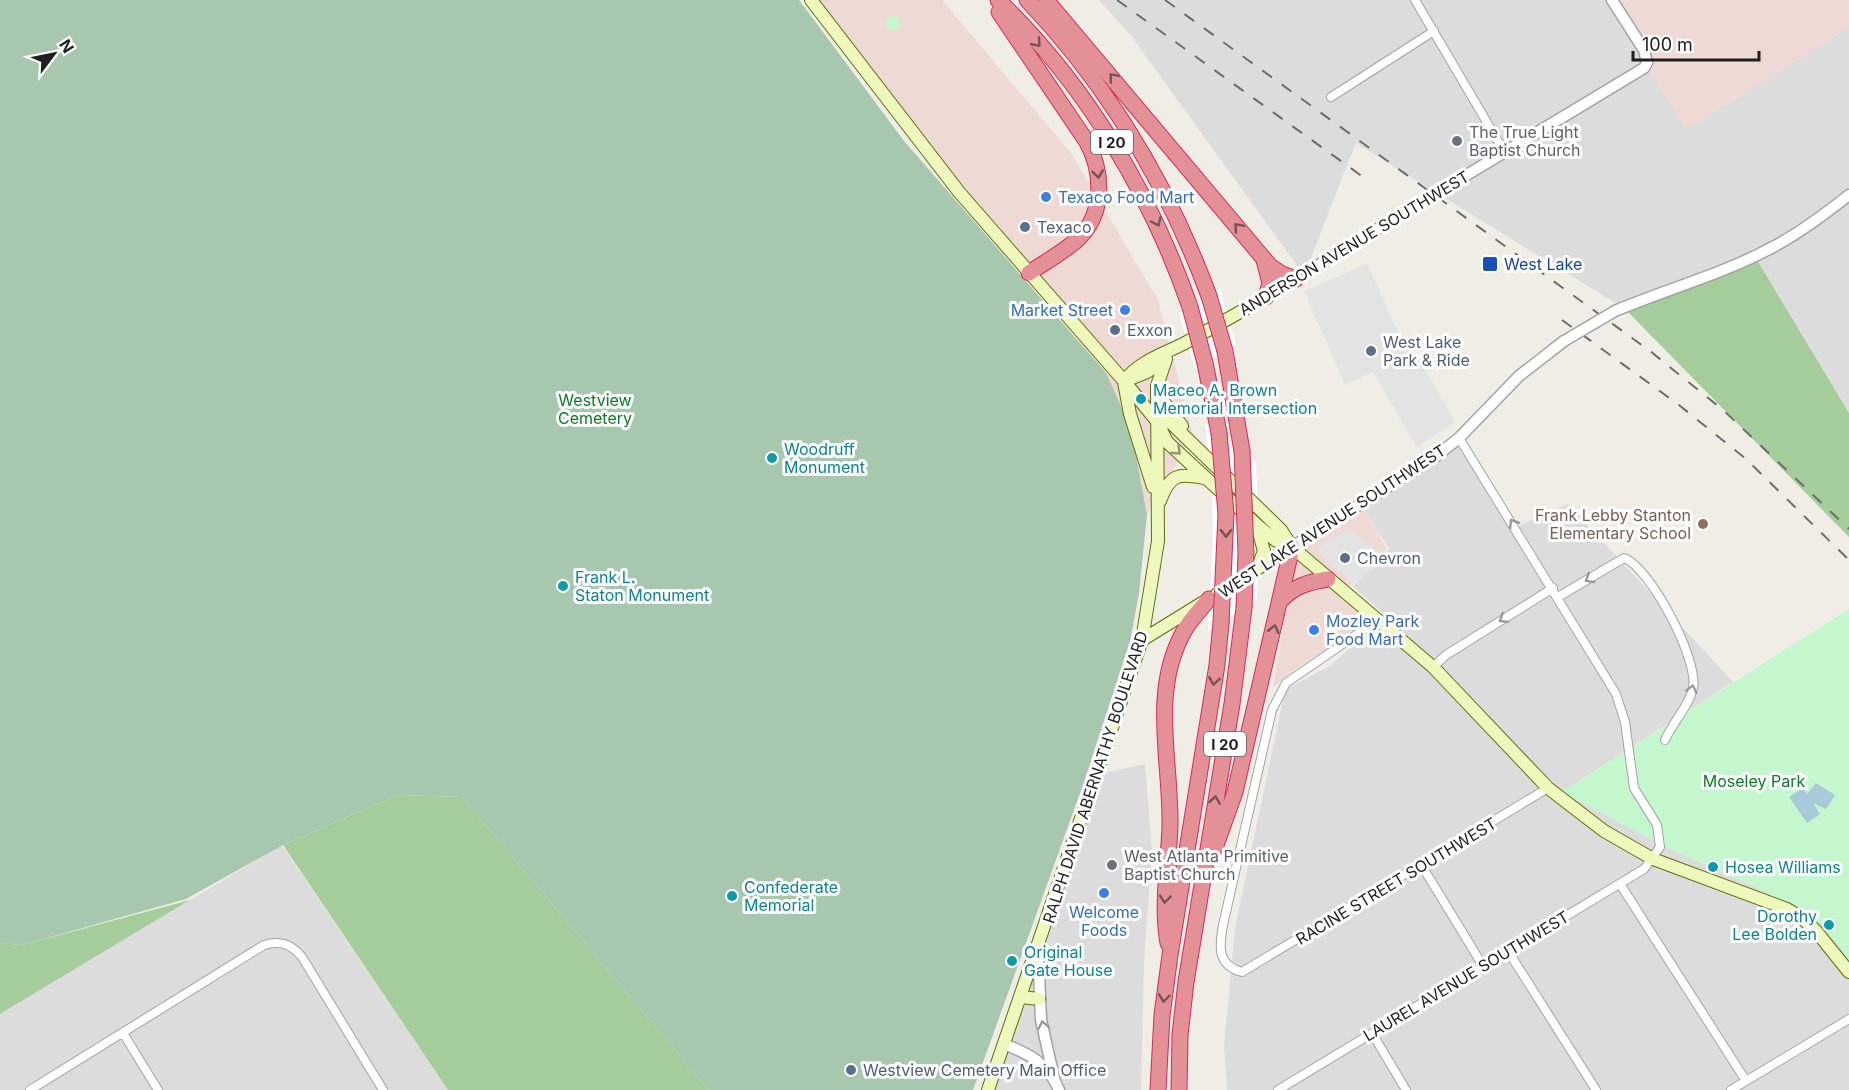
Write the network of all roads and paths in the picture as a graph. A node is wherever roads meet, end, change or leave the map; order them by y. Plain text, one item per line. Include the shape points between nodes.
1 (811, 0) edge
2 (991, 0) edge
3 (998, 0) edge
4 (1027, 0) edge
5 (1046, 0) edge
6 (1415, 0) edge
7 (1612, 0) edge
8 (1434, 31) junction
9 (1331, 97) dead end
10 (1505, 153) junction
11 (1849, 195) edge
12 (1264, 259) junction
13 (1029, 273) junction
14 (1296, 279) junction
15 (1266, 297) junction
16 (1182, 344) junction
17 (1166, 359) junction
18 (1124, 381) junction
19 (1157, 386) junction
20 (1156, 420) junction
21 (1459, 438) junction
22 (1204, 478) junction
23 (1158, 506) junction
24 (1257, 525) junction
25 (1292, 547) junction
26 (1256, 569) junction
27 (1328, 579) junction
28 (1552, 588) junction
29 (1558, 597) junction
30 (1209, 599) junction
31 (1281, 600) junction
32 (1375, 619) junction
33 (1142, 640) junction
34 (1433, 667) junction
35 (1665, 740) dead end
36 (1548, 788) junction
37 (1653, 859) junction
38 (1422, 866) junction
39 (1204, 879) junction
40 (1620, 884) junction
41 (1038, 949) junction
42 (1508, 951) junction
43 (1170, 955) junction
44 (1483, 966) junction
45 (1849, 972) edge
46 (1021, 997) junction
47 (1039, 999) junction
48 (1849, 1019) edge
49 (123, 1033) junction
50 (1372, 1033) junction
51 (1004, 1044) junction
52 (1746, 1081) junction
53 (1057, 1086) edge
54 (30, 1090) edge
55 (158, 1090) edge
56 (383, 1090) edge
57 (988, 1090) edge
58 (1158, 1090) edge
59 (1179, 1090) edge
60 (1278, 1090) edge
61 (1407, 1090) edge
62 (1596, 1090) edge
63 (1731, 1090) edge

1 - 13 main road via 917,141
2 -> 13 highway via 1087,142 1099,177 1097,203 1081,236
3 -> 43 highway, I 20, bridge via 1044,50 1107,133 1158,224 1190,307 1219,433 1226,514 1221,623
39 -> 4 highway, I 20, bridge via 1244,608 1242,451 1225,351 1209,296 1174,209 1137,142 1091,75
12 -> 5 highway
6 - 8 street
7 - 10 street, ANDERSON AVENUE SOUTHWEST via 1644,50 1647,63 1641,72
8 - 9 street
8 - 10 street
10 - 14 street, ANDERSON AVENUE SOUTHWEST, bridge
11 - 21 street, WEST LAKE AVENUE SOUTHWEST, bridge via 1774,247 1615,311 1564,341 1519,376
12 - 14 highway via 1275,271
12 - 15 highway via 1270,282
13 - 18 main road
14 - 15 street, ANDERSON AVENUE SOUTHWEST
15 - 16 main road, ANDERSON AVENUE SOUTHWEST
16 - 17 main road, ANDERSON AVENUE SOUTHWEST
16 - 18 main road, ANDERSON AVENUE SOUTHWEST via 1134,368
17 - 18 main road, ANDERSON AVENUE SOUTHWEST
17 - 19 main road, RALPH DAVID ABERNATHY BOULEVARD
18 - 20 main road
18 - 23 main road
19 - 20 main road, RALPH DAVID ABERNATHY BOULEVARD
19 - 25 main road via 1163,402 1185,429 1285,526
20 -> 22 main road via 1166,441
20 - 23 main road, RALPH DAVID ABERNATHY BOULEVARD
20 - 25 main road via 1171,423 1281,530
21 - 25 street, WEST LAKE AVENUE SOUTHWEST
28 -> 21 street
22 - 23 main road via 1175,477 1164,489
22 - 24 main road
23 - 33 main road, RALPH DAVID ABERNATHY BOULEVARD via 1153,580
24 - 25 main road via 1275,540
24 - 26 main road via 1264,551
25 - 26 main road, WEST LAKE AVENUE SOUTHWEST
25 - 27 main road
25 - 31 highway
26 - 30 main road, WEST LAKE AVENUE SOUTHWEST
27 - 31 highway via 1306,582
27 - 32 main road
28 - 29 street
28 -> 34 street
35 -> 29 street via 1690,698 1694,674 1673,621 1642,573 1624,558
29 - 37 street via 1616,694 1625,722 1634,788 1660,832 1660,846
30 - 33 main road, WEST LAKE AVENUE SOUTHWEST
30 -> 43 highway via 1177,644 1164,700 1170,812 1164,918
39 -> 31 highway via 1235,792
32 - 34 main road
32 - 38 street, RACINE STREET SOUTHWEST via 1286,683 1272,710 1220,941 1221,958 1242,972
33 - 41 main road, RALPH DAVID ABERNATHY BOULEVARD
34 - 36 main road
36 - 37 main road via 1604,831
36 - 38 street, RACINE STREET SOUTHWEST
37 - 40 street, LAUREL AVENUE SOUTHWEST
37 - 45 main road via 1787,909 1816,931
38 - 44 street
39 - 59 highway, I 20 via 1186,982
40 - 42 street, LAUREL AVENUE SOUTHWEST
40 - 52 street
41 - 46 main road, RALPH DAVID ABERNATHY BOULEVARD
41 - 47 street
42 - 44 street, LAUREL AVENUE SOUTHWEST
42 - 62 street
43 -> 58 highway, I 20
44 - 50 street, LAUREL AVENUE SOUTHWEST
46 - 47 main road
46 - 51 main road, RALPH DAVID ABERNATHY BOULEVARD
53 -> 47 street
48 - 52 street
49 - 54 street
49 - 55 street
49 - 56 street via 253,952 281,943 295,949
50 - 60 street, LAUREL AVENUE SOUTHWEST
50 - 61 street
51 - 53 street via 1047,1067
51 - 57 main road, RALPH DAVID ABERNATHY BOULEVARD
52 - 63 street

